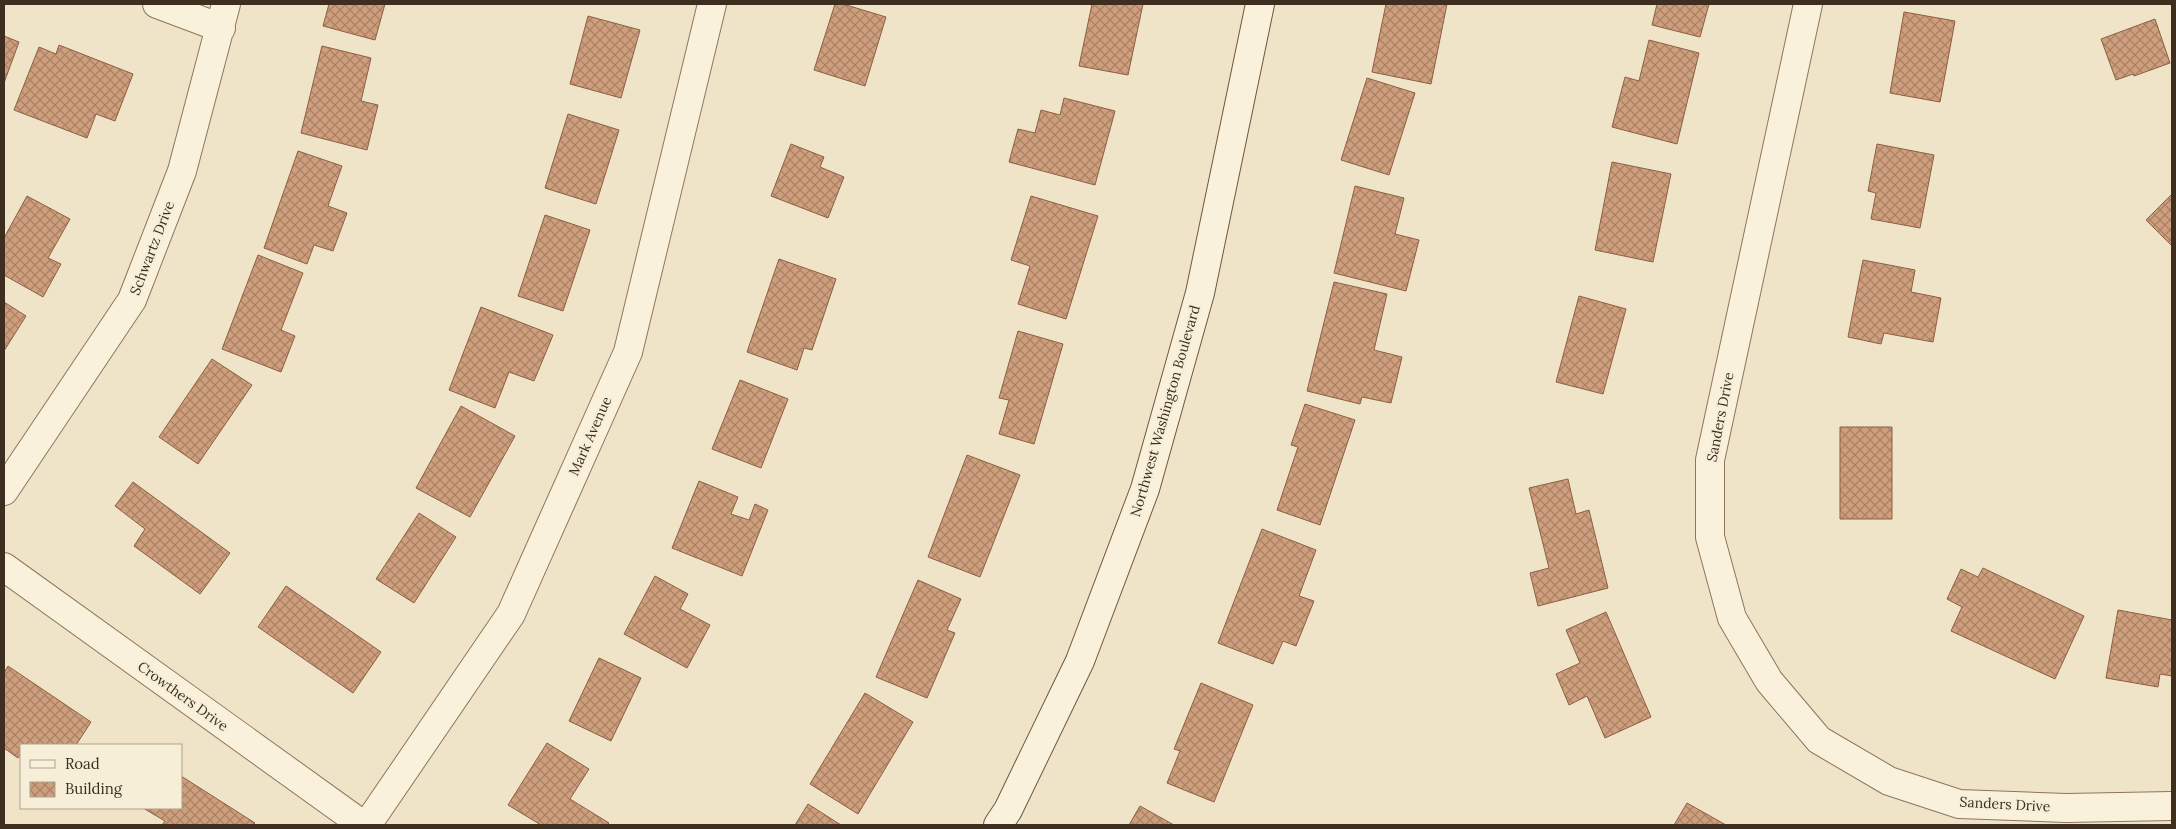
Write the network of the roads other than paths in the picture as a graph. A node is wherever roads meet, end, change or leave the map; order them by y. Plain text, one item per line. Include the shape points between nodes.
1 (157, 4) edge
2 (712, 4) edge
3 (1260, 4) edge
4 (1808, 4) edge
5 (224, 16) edge
6 (4, 490) edge
7 (4, 567) edge
8 (2172, 806) edge
9 (363, 825) edge
10 (367, 825) edge
11 (998, 825) edge

1 - 5 street
2 - 10 street, Mark Avenue via 628,352 511,614
3 - 11 street, Northwest Washington Boulevard via 1200,293 1145,489 1080,660
4 - 8 street, Sanders Drive via 1710,460 1710,537 1732,618 1769,681 1819,740 1889,781 1959,804 2066,808
5 - 6 street, Schwartz Drive via 182,171 132,300
7 - 9 street, Crowthers Drive

